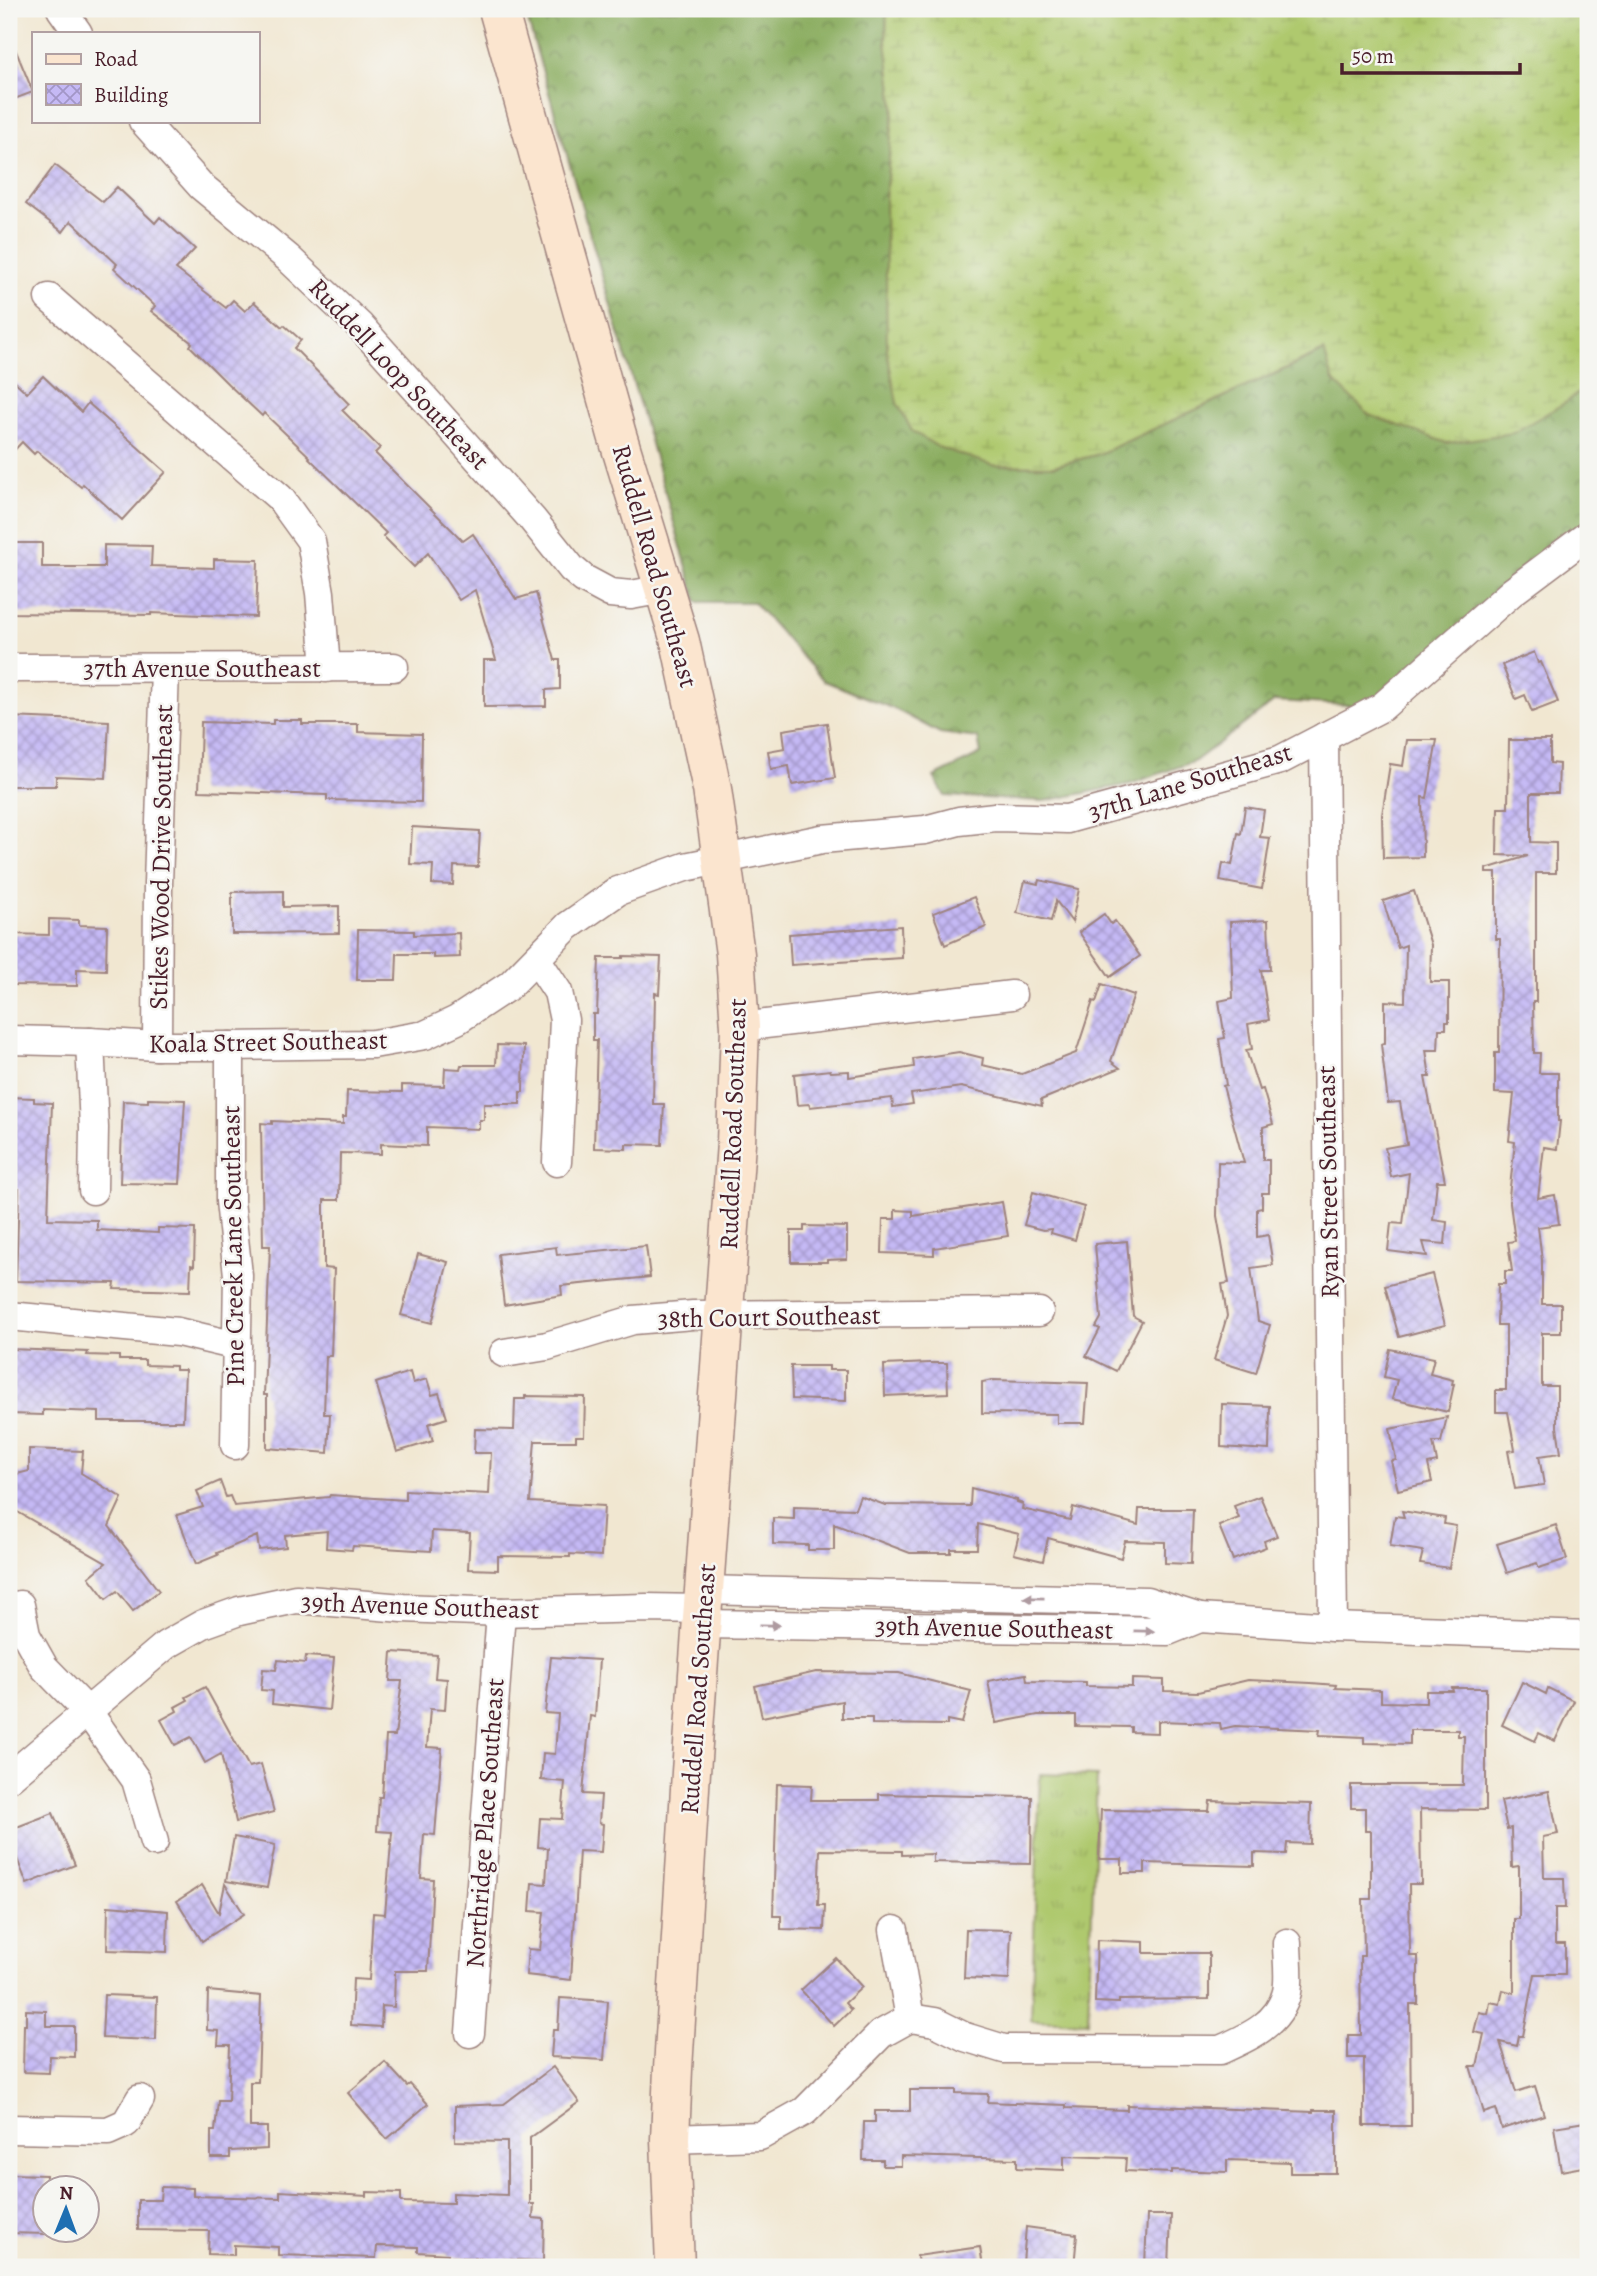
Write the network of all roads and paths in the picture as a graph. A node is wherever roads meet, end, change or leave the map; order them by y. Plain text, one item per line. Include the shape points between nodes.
1 (61, 9) edge
2 (498, 9) edge
3 (77, 32) edge
4 (144, 122) edge
5 (49, 298) dead end
6 (1588, 535) edge
7 (664, 589) junction
8 (9, 667) edge
9 (394, 667) dead end
10 (326, 668) junction
11 (165, 669) junction
12 (1324, 737) junction
13 (723, 858) junction
14 (537, 960) junction
15 (1012, 995) dead end
16 (740, 1027) junction
17 (9, 1040) edge
18 (90, 1042) junction
19 (157, 1046) junction
20 (230, 1046) junction
21 (557, 1162) dead end
22 (93, 1190) dead end
23 (1039, 1312) dead end
24 (725, 1315) junction
25 (9, 1316) edge
26 (237, 1346) junction
27 (504, 1353) dead end
28 (235, 1445) dead end
29 (20, 1605) dead end
30 (703, 1608) junction
31 (501, 1612) junction
32 (1333, 1627) junction
33 (1588, 1636) edge
34 (88, 1712) junction
35 (9, 1778) edge
36 (154, 1842) dead end
37 (894, 1930) dead end
38 (1287, 1943) dead end
39 (910, 2018) junction
40 (470, 2033) dead end
41 (140, 2099) dead end
42 (9, 2129) edge
43 (670, 2139) junction
44 (675, 2267) edge

1 - 3 street
2 - 7 main road, Ruddell Road Southeast
4 - 7 street, Ruddell Loop Southeast via 201,186 360,326 572,569 610,593 631,595
5 - 10 street via 281,498 311,541
6 - 12 street, 37th Lane Southeast via 1512,592 1382,707
7 - 13 main road, Ruddell Road Southeast via 703,741
8 - 11 street, 37th Avenue Southeast
9 - 10 street, 37th Avenue Southeast
10 - 11 street, 37th Avenue Southeast
11 - 19 street, Stikes Wood Drive Southeast
12 - 13 street, 37th Lane Southeast via 1280,760 1067,819 995,817 925,830 822,839
12 - 32 street, Ryan Street Southeast
13 - 14 street, Koala Street Southeast via 618,891 568,926
13 - 16 main road, Ruddell Road Southeast
14 - 20 street, Koala Street Southeast via 510,985 425,1035 373,1044
14 - 21 street via 558,992 565,1020
15 - 16 street
16 - 24 main road, Ruddell Road Southeast
17 - 18 street, Koala Street Southeast
18 - 19 street, Koala Street Southeast
18 - 22 street
19 - 20 street, Koala Street Southeast
20 - 26 street, Pine Creek Lane Southeast via 230,1202 238,1275
23 - 24 street, 38th Court Southeast
24 - 27 street, 38th Court Southeast via 632,1320 547,1346
24 - 30 main road, Ruddell Road Southeast
25 - 26 street via 178,1332
26 - 28 street, Pine Creek Lane Southeast
29 - 34 street via 26,1635 44,1667
30 - 31 street, 39th Avenue Southeast
30 - 32 street, 39th Avenue Southeast via 1147,1601 1200,1618
30 - 43 main road, Ruddell Road Southeast
31 - 34 street, 39th Avenue Southeast via 296,1599 239,1611 166,1645
31 - 40 street, Northridge Place Southeast
32 - 33 street, 39th Avenue Southeast
34 - 35 street
34 - 36 street via 136,1780
37 - 39 street
38 - 39 street via 1287,1992 1276,2017 1251,2036 1220,2050 1003,2049 935,2022
39 - 43 street via 881,2034 805,2112 760,2136
41 - 42 street via 126,2123 108,2132
43 - 44 main road, Ruddell Road Southeast

